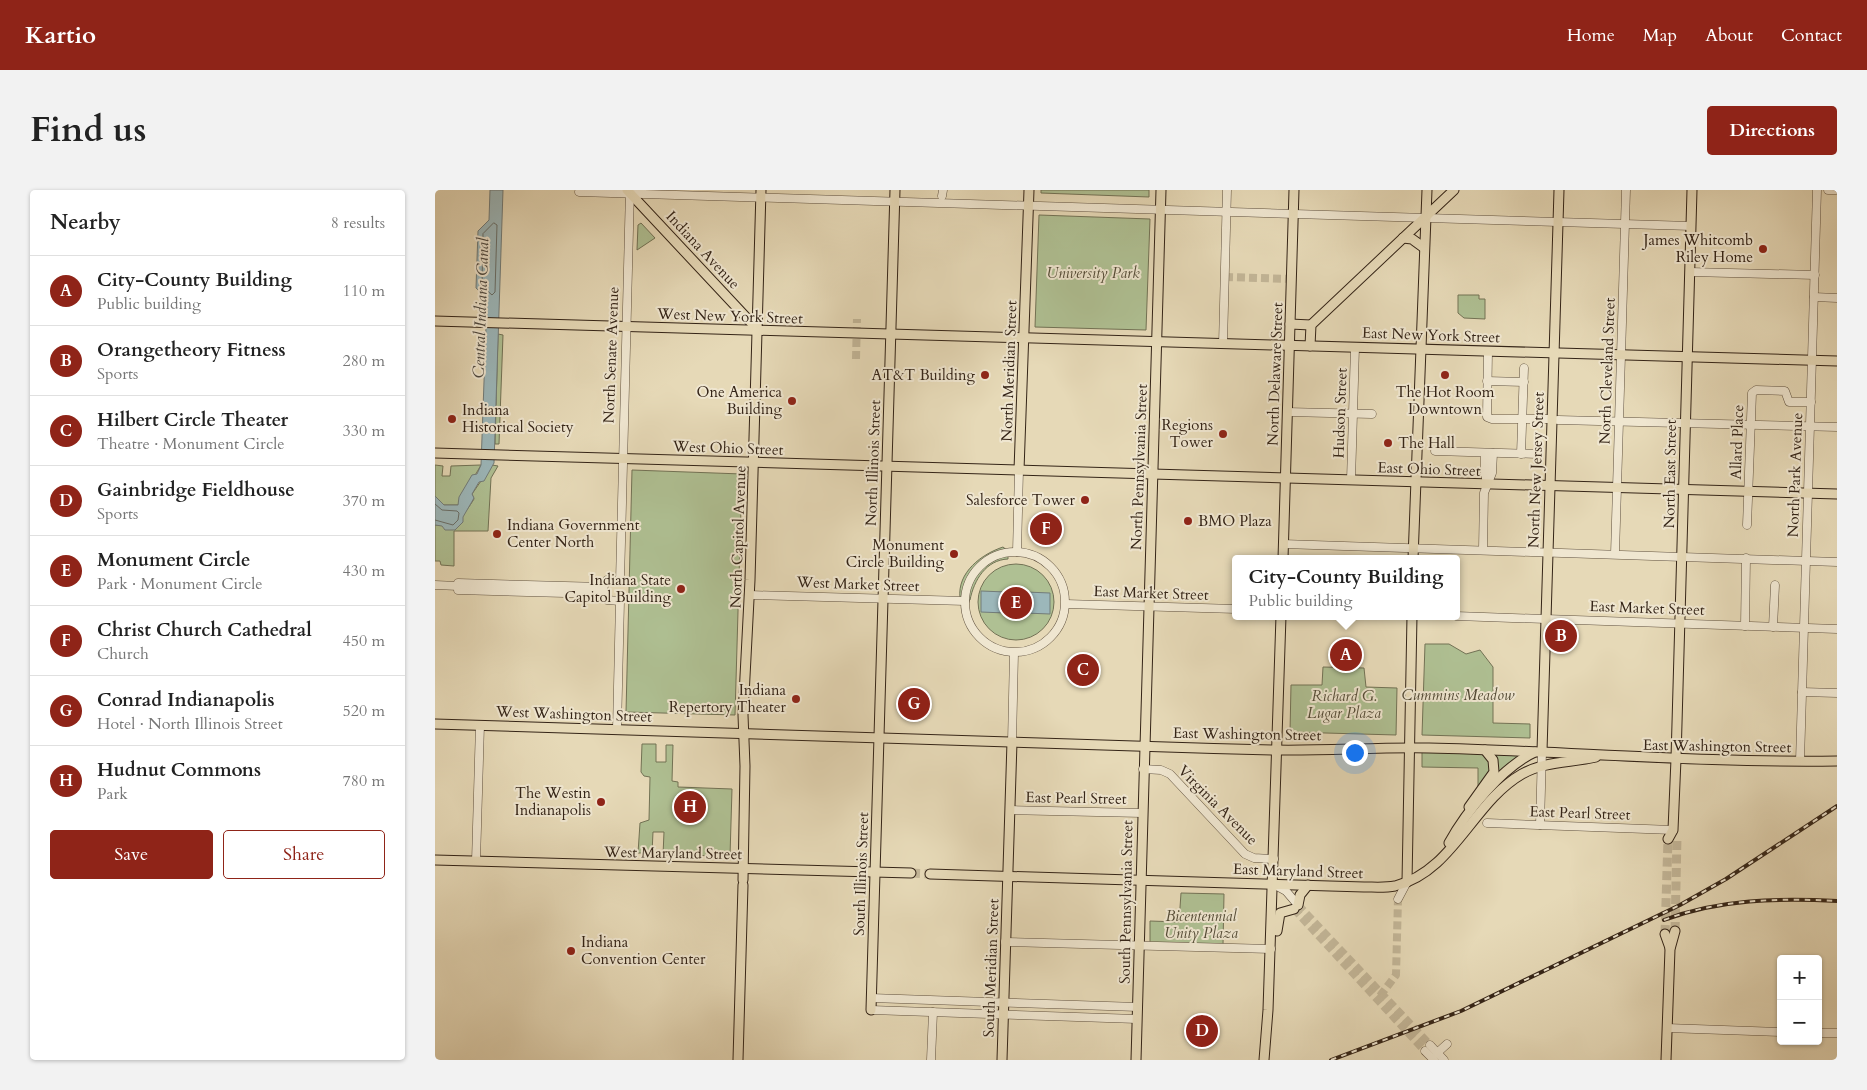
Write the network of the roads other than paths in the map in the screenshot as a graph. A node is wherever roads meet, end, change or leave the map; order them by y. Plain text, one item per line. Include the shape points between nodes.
1 (829, 190) edge
2 (895, 190) edge
3 (1029, 190) edge
4 (1161, 190) edge
5 (1227, 190) edge
6 (1294, 190) edge
7 (1427, 190) edge
8 (1454, 190) edge
9 (1559, 190) edge
10 (1626, 190) edge
11 (1692, 190) edge
12 (1817, 190) edge
13 (1828, 190) edge
14 (1837, 190) edge
15 (629, 191) edge
16 (579, 192) dead end
17 (761, 194) edge
18 (829, 199) junction
19 (895, 201) junction
20 (1029, 205) junction
21 (1161, 209) junction
22 (1227, 211) junction
23 (1293, 213) junction
24 (1426, 216) junction
25 (1559, 220) junction
26 (1625, 223) junction
27 (1691, 226) junction
28 (1403, 238) junction
29 (1423, 247) junction
30 (1690, 272) junction
31 (1815, 275) junction
32 (1814, 297) junction
33 (1837, 298) edge
34 (435, 321) edge
35 (1290, 324) junction
36 (1311, 325) junction
37 (626, 327) junction
38 (758, 330) junction
39 (891, 334) junction
40 (1024, 337) junction
41 (1156, 340) junction
42 (1223, 344) junction
43 (1289, 346) junction
44 (1310, 346) junction
45 (1355, 347) junction
46 (1420, 348) junction
47 (1488, 351) junction
48 (1554, 353) junction
49 (1621, 355) junction
50 (1687, 357) junction
51 (1812, 360) junction
52 (1837, 361) edge
53 (1524, 368) dead end
54 (1487, 381) junction
55 (1524, 382) junction
56 (1792, 384) dead end
57 (1785, 391) junction
58 (1811, 402) junction
59 (1287, 412) junction
60 (1353, 414) junction
61 (1372, 414) dead end
62 (1522, 420) junction
63 (1556, 420) junction
64 (1619, 422) junction
65 (1685, 422) junction
66 (1751, 424) junction
67 (1810, 426) junction
68 (1837, 427) edge
69 (1435, 451) dead end
70 (435, 453) edge
71 (1489, 453) junction
72 (1521, 454) junction
73 (1537, 454) dead end
74 (623, 458) junction
75 (754, 462) junction
76 (887, 466) junction
77 (1019, 470) junction
78 (1153, 474) junction
79 (1285, 478) junction
80 (1351, 480) junction
81 (1416, 482) junction
82 (1487, 484) junction
83 (1549, 486) junction
84 (1617, 488) junction
85 (1683, 490) junction
86 (1749, 491) junction
87 (1808, 494) junction
88 (1837, 494) edge
89 (1747, 525) dead end
90 (1283, 544) junction
91 (1413, 548) junction
92 (1483, 549) junction
93 (1017, 552) junction
94 (1547, 552) junction
95 (1615, 554) junction
96 (1283, 555) edge
97 (1413, 555) edge
98 (1681, 556) junction
99 (1746, 558) junction
100 (1806, 560) junction
101 (1837, 562) edge
102 (435, 585) edge
103 (1775, 585) dead end
104 (603, 591) junction
105 (750, 595) junction
106 (883, 598) junction
107 (965, 601) junction
108 (1066, 604) junction
109 (1149, 607) junction
110 (1232, 609) edge
111 (1460, 616) edge
112 (1545, 619) junction
113 (1281, 620) edge
114 (1412, 620) edge
115 (1679, 623) junction
116 (1745, 626) junction
117 (1773, 627) junction
118 (1804, 628) junction
119 (1837, 629) edge
120 (1014, 653) junction
121 (1802, 692) junction
122 (1837, 693) edge
123 (435, 724) edge
124 (481, 725) junction
125 (617, 729) junction
126 (744, 734) junction
127 (879, 738) junction
128 (1012, 742) junction
129 (1144, 746) junction
130 (1409, 748) junction
131 (1276, 750) junction
132 (1485, 750) junction
133 (1542, 751) junction
134 (1601, 756) junction
135 (1676, 759) junction
136 (1836, 761) edge
137 (1800, 762) junction
138 (1542, 766) junction
139 (1143, 770) junction
140 (1010, 810) junction
141 (1142, 814) junction
142 (1487, 824) dead end
143 (1540, 825) junction
144 (1456, 831) junction
145 (1673, 835) joint
146 (1273, 859) junction
147 (1440, 859) junction
148 (435, 860) edge
149 (477, 862) junction
150 (743, 868) junction
151 (875, 872) junction
152 (911, 873) tunnel mouth
153 (930, 874) tunnel mouth
154 (1007, 876) junction
155 (1140, 880) junction
156 (1407, 882) junction
157 (1273, 884) junction
158 (1308, 885) junction
159 (1398, 899) tunnel mouth
160 (1296, 907) junction
161 (1675, 931) tunnel mouth
162 (1665, 934) tunnel mouth
163 (1005, 942) junction
164 (1139, 945) junction
165 (1670, 949) junction
166 (1271, 953) junction
167 (1270, 973) junction
168 (871, 998) junction
169 (1004, 1003) junction
170 (1137, 1007) junction
171 (871, 1010) joint
172 (933, 1012) junction
173 (1003, 1014) junction
174 (1137, 1019) junction
175 (1667, 1028) junction
176 (1777, 1032) edge
177 (1267, 1033) junction
178 (1822, 1033) edge
179 (1837, 1033) edge
180 (1447, 1044) dead end
181 (1427, 1048) tunnel mouth
182 (1435, 1056) edge
183 (738, 1060) edge
184 (931, 1060) edge
185 (1002, 1060) edge
186 (1136, 1060) edge
187 (1264, 1060) edge
188 (1270, 1060) edge
189 (1444, 1060) edge
190 (1667, 1060) edge

1 - 18 street
2 - 19 main road, North Illinois Street
3 - 20 main road, North Meridian Street
4 - 21 main road, North Pennsylvania Street
5 - 22 street
6 - 23 main road, North Delaware Street
7 - 24 main road
8 - 24 main road
9 - 25 main road, North New Jersey Street
10 - 26 street, North Cleveland Street
11 - 27 main road, North East Street
12 - 31 street, North Park Avenue
13 - 14 street
15 - 16 street
15 - 17 street
15 - 37 street, North Senate Avenue
15 - 38 main road, Indiana Avenue
17 - 18 street
17 - 38 main road, North Capitol Avenue
18 - 19 street
19 - 20 street
19 - 39 main road, North Illinois Street
20 - 21 street
20 - 40 main road, North Meridian Street
21 - 22 street
21 - 41 main road, North Pennsylvania Street
22 - 23 street
22 - 42 street
23 - 24 street
23 - 35 main road, North Delaware Street
24 - 25 street
24 - 28 main road
24 - 29 main road
25 - 26 street
25 - 48 main road, North New Jersey Street
26 - 27 street
26 - 49 street, North Cleveland Street
27 - 30 main road, North East Street
28 - 29 main road
28 - 36 main road
29 - 46 main road
30 - 31 street
30 - 50 main road, North East Street
31 - 32 street, North Park Avenue
32 - 33 street
32 - 51 street, North Park Avenue
34 - 37 main road, West New York Street
35 - 36 main road
35 - 43 main road, North Delaware Street
36 - 44 main road
37 - 38 main road, West New York Street
37 - 74 street, North Senate Avenue
38 - 39 main road, West New York Street
38 - 75 main road, North Capitol Avenue
39 - 40 main road, West New York Street
39 - 76 main road, North Illinois Street
40 - 41 main road, East New York Street
40 - 77 main road, North Meridian Street
41 - 42 main road, East New York Street
41 - 78 main road, North Pennsylvania Street
42 - 43 main road, East New York Street
43 - 44 main road, East New York Street
43 - 59 main road, North Delaware Street
44 - 45 main road, East New York Street
45 - 46 main road, East New York Street
45 - 60 street, Hudson Street
46 - 47 main road, East New York Street
46 - 81 main road
47 - 48 main road, East New York Street
47 - 54 street
48 - 49 main road, East New York Street
48 - 63 main road, North New Jersey Street
49 - 50 main road, East New York Street
49 - 64 street, North Cleveland Street
50 - 51 main road, East New York Street
50 - 65 main road, North East Street
51 - 52 main road, East New York Street
51 - 58 street, North Park Avenue
53 - 55 street
54 - 55 street
54 - 62 street via 1487,417
55 - 62 street
56 - 57 street
57 - 58 street via 1789,402
57 - 66 street, Allard Place via 1756,390 1752,394
58 - 67 street, North Park Avenue
59 - 60 street
59 - 79 main road, North Delaware Street
60 - 61 street
60 - 80 street, Hudson Street
62 - 63 street
62 - 72 street
63 - 64 street
63 - 83 main road, North New Jersey Street
64 - 65 street
64 - 84 street, North Cleveland Street
65 - 66 street
65 - 85 main road, North East Street
66 - 67 street
66 - 86 street, Allard Place
67 - 68 street
67 - 87 street, North Park Avenue
69 - 71 street
70 - 74 main road, West Ohio Street
71 - 72 street
71 - 82 street via 1485,473
72 - 73 street
74 - 75 main road, West Ohio Street
74 - 104 street, North Senate Avenue via 621,580 607,580
75 - 76 main road, West Ohio Street
75 - 105 main road, North Capitol Avenue
76 - 77 main road, West Ohio Street
76 - 106 main road, North Illinois Street
77 - 78 main road, East Ohio Street
77 - 93 street, North Meridian Street
78 - 79 main road, East Ohio Street
78 - 109 main road, North Pennsylvania Street
79 - 80 main road, East Ohio Street
79 - 90 main road, North Delaware Street
80 - 81 main road, East Ohio Street
81 - 82 main road, East Ohio Street
81 - 91 main road
82 - 83 main road, East Ohio Street
82 - 92 street
83 - 84 main road, East Ohio Street
83 - 94 main road, North New Jersey Street
84 - 85 main road, East Ohio Street
84 - 95 street, North Cleveland Street
85 - 86 main road, East Ohio Street
85 - 98 main road, North East Street
86 - 87 main road, East Ohio Street
86 - 89 street, Allard Place
87 - 88 main road, East Ohio Street
87 - 100 street, North Park Avenue
90 - 91 street
90 - 96 main road, North Delaware Street
91 - 92 street
91 - 97 main road
92 - 94 street
93 - 107 street via 1000,555 984,563 969,583
93 - 108 street via 1037,557 1053,568 1063,585
94 - 95 street
94 - 112 main road, North New Jersey Street
95 - 98 street
98 - 99 street
98 - 115 main road, North East Street
99 - 100 street
99 - 116 street
100 - 101 street
100 - 118 street, North Park Avenue
102 - 104 street via 456,586 458,583
103 - 117 street
104 - 125 street via 607,600 619,601
105 - 106 street, West Market Street
105 - 126 main road, North Capitol Avenue
106 - 107 street, West Market Street
106 - 127 main road, North Illinois Street
107 - 120 street via 969,620 979,637 995,648
108 - 109 street, East Market Street
108 - 120 street via 1061,623 1050,639 1033,650
109 - 110 street, East Market Street
109 - 129 main road, North Pennsylvania Street
111 - 112 street, East Market Street
112 - 115 street, East Market Street
112 - 133 main road, North New Jersey Street
113 - 131 main road
114 - 130 main road
115 - 116 street, East Market Street
115 - 135 main road, North East Street
116 - 117 street, East Market Street
117 - 118 street, East Market Street
118 - 119 street, East Market Street
118 - 121 street, North Park Avenue
120 - 128 street
121 - 122 street
121 - 137 street, North Park Avenue
123 - 124 main road, West Washington Street
124 - 125 main road, West Washington Street
124 - 149 street
125 - 126 main road, West Washington Street
126 - 127 main road, West Washington Street
126 - 150 main road, North Capitol Avenue
127 - 128 main road, West Washington Street
127 - 151 main road, South Illinois Street
128 - 129 main road, East Washington Street
128 - 140 main road
129 - 131 main road, East Washington Street
129 - 139 main road, South Pennsylvania Street
130 - 131 main road, East Washington Street
130 - 132 main road, East Washington Street
130 - 156 main road
131 - 146 main road
132 - 133 main road, East Washington Street
132 - 144 main road via 1493,760 1494,772
133 - 134 main road, East Washington Street
133 - 138 street
133 - 144 main road via 1526,757 1493,784
134 - 135 main road, East Washington Street
134 - 138 main road, East Washington Street
135 - 137 main road, East Washington Street
135 - 145 main road, North East Street
136 - 137 main road, East Washington Street
138 - 143 street
138 - 147 main road, East Maryland Street via 1522,774 1502,788
139 - 141 main road, South Pennsylvania Street
139 - 146 street, Virginia Avenue via 1161,770 1170,774 1247,855
140 - 141 street, East Pearl Street
140 - 154 main road
141 - 155 main road, South Pennsylvania Street
142 - 143 street, East Pearl Street
143 - 145 street, East Pearl Street
144 - 147 main road
146 - 157 main road
147 - 156 main road, East Maryland Street
148 - 149 main road, West Maryland Street
149 - 150 main road, West Maryland Street
150 - 151 main road, West Maryland Street
150 - 183 main road, North Capitol Avenue
151 - 152 main road, West Maryland Street
151 - 168 main road, South Illinois Street
153 - 154 main road
154 - 155 main road, East Maryland Street
154 - 163 main road, South Meridian Street
155 - 157 main road, East Maryland Street
155 - 164 main road, South Pennsylvania Street
156 - 158 main road, East Maryland Street via 1375,887
156 - 159 street
157 - 158 main road, East Maryland Street
157 - 160 street via 1286,891
157 - 166 main road
158 - 160 main road
160 - 167 main road via 1278,916
161 - 165 main road
162 - 165 main road
163 - 164 street
163 - 169 main road, South Meridian Street
164 - 166 street
164 - 170 main road, South Pennsylvania Street
165 - 175 main road
166 - 167 main road
167 - 177 main road
168 - 169 street
168 - 171 main road, South Illinois Street
169 - 170 street
169 - 173 main road, South Meridian Street
170 - 174 main road, South Pennsylvania Street
171 - 172 street
172 - 173 street
172 - 184 street
173 - 174 street
173 - 185 main road, South Meridian Street
174 - 186 main road, South Pennsylvania Street
175 - 176 street
175 - 190 main road
177 - 187 main road
177 - 188 main road
178 - 179 street
180 - 182 street
181 - 182 street
182 - 189 street

